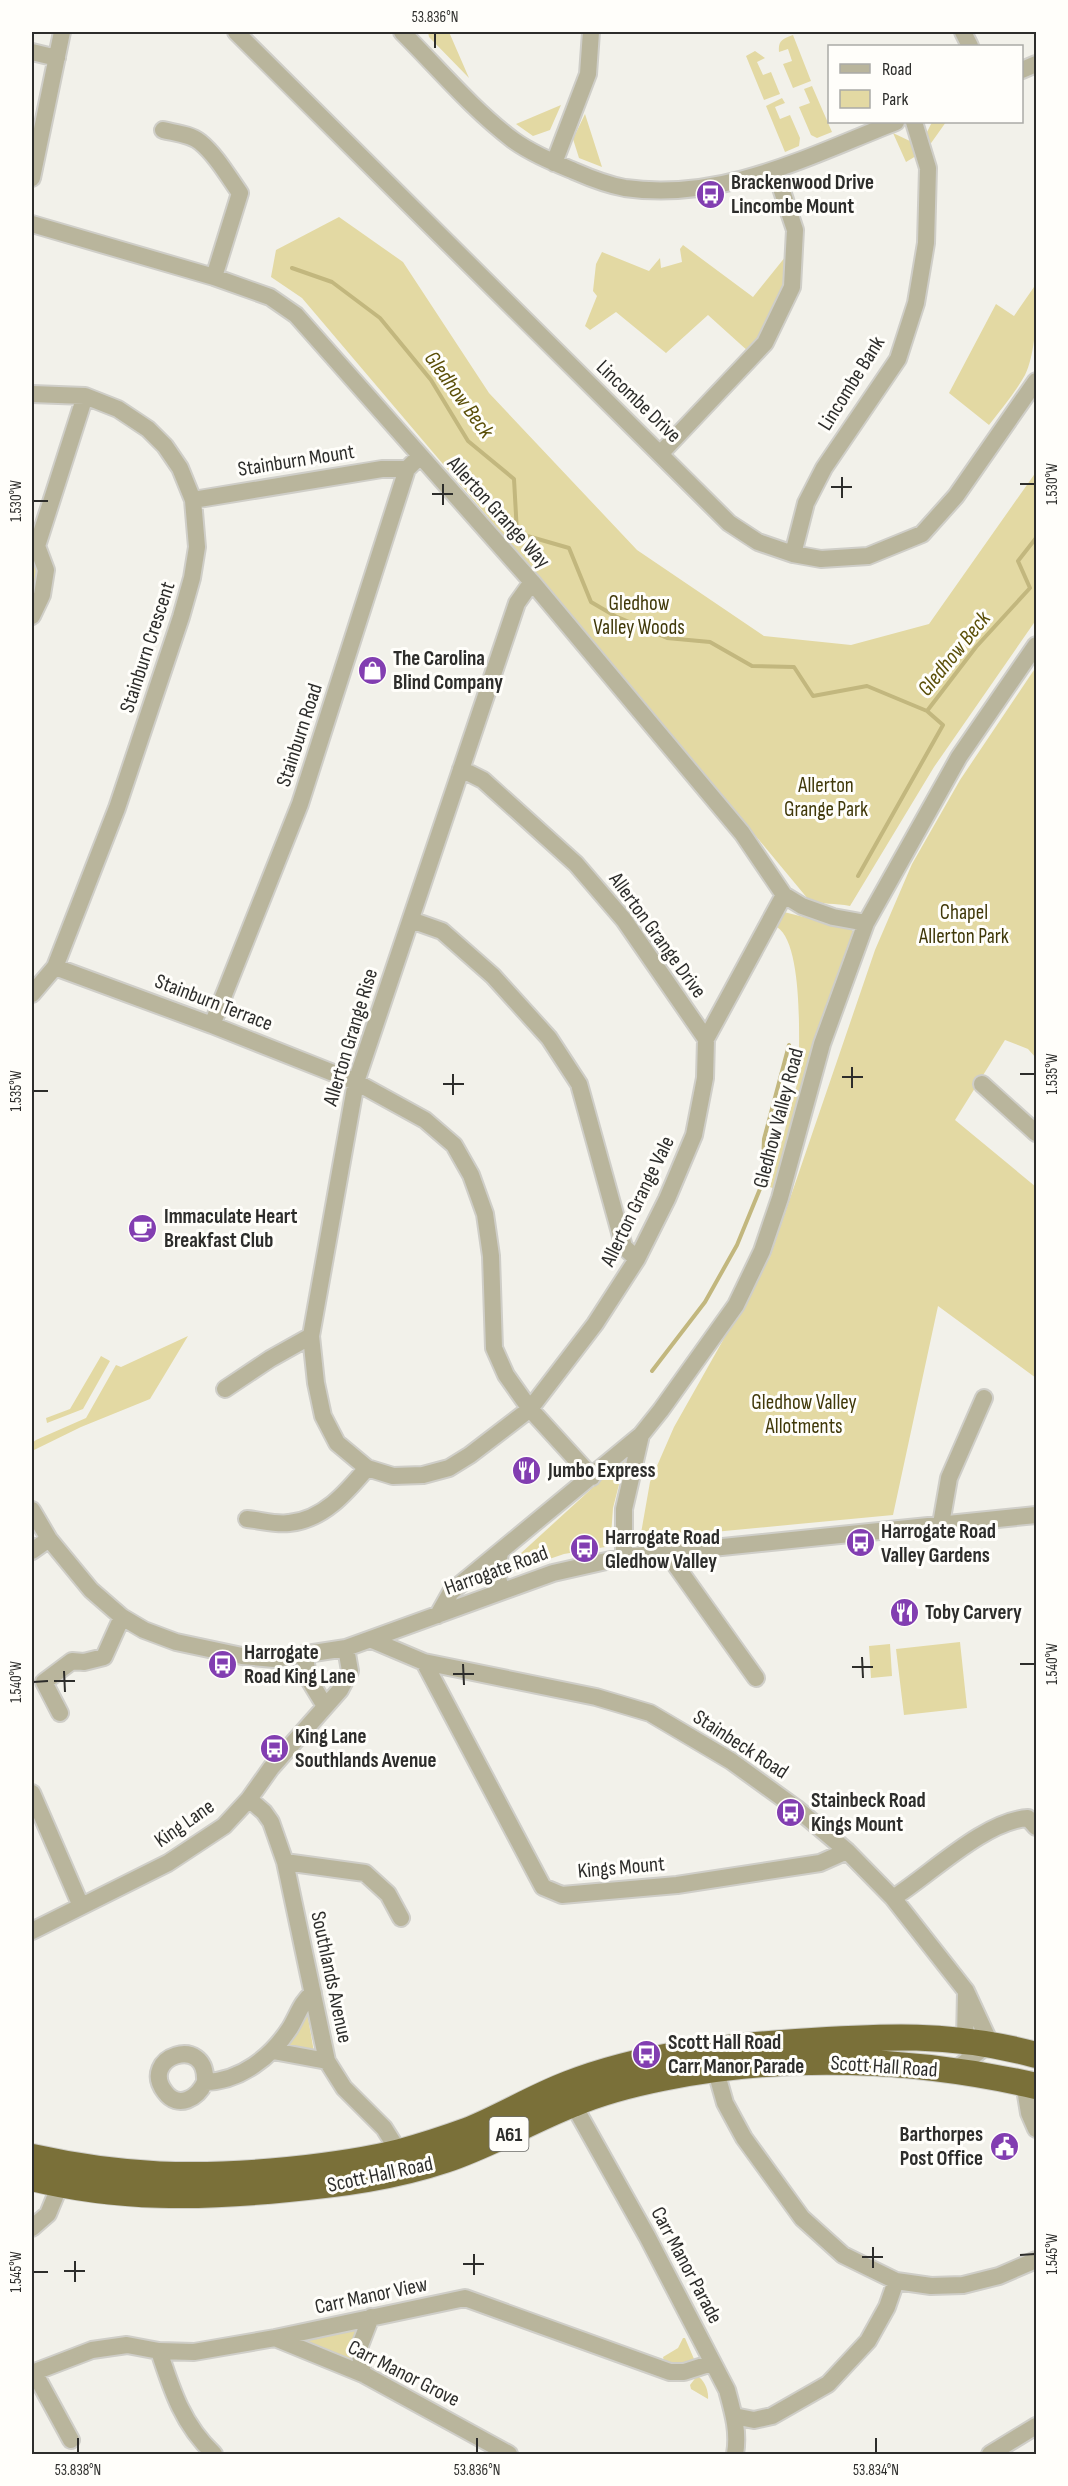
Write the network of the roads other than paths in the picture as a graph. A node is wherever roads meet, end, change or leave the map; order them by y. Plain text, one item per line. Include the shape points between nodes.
1 (62, 32) edge
2 (236, 32) edge
3 (404, 32) edge
4 (591, 32) edge
5 (32, 52) edge
6 (57, 58) junction
7 (893, 123) edge
8 (914, 123) edge
9 (163, 130) dead end
10 (554, 163) junction
11 (775, 170) junction
12 (32, 178) edge
13 (32, 224) edge
14 (214, 277) junction
15 (1036, 381) edge
16 (32, 394) edge
17 (85, 396) junction
18 (661, 453) junction
19 (413, 463) junction
20 (193, 500) junction
21 (34, 547) edge
22 (793, 554) junction
23 (532, 582) junction
24 (32, 616) edge
25 (1036, 645) edge
26 (461, 769) junction
27 (784, 895) junction
28 (411, 920) junction
29 (866, 923) junction
30 (55, 967) junction
31 (32, 994) edge
32 (212, 1024) junction
33 (705, 1039) junction
34 (356, 1082) junction
35 (982, 1084) dead end
36 (1036, 1133) edge
37 (637, 1259) junction
38 (311, 1336) junction
39 (225, 1389) dead end
40 (984, 1398) dead end
41 (530, 1409) junction
42 (640, 1435) junction
43 (367, 1468) junction
44 (592, 1477) junction
45 (32, 1509) edge
46 (1036, 1515) edge
47 (247, 1519) dead end
48 (941, 1524) junction
49 (50, 1539) junction
50 (32, 1551) edge
51 (667, 1552) junction
52 (500, 1553) junction
53 (624, 1557) junction
54 (502, 1591) junction
55 (438, 1615) junction
56 (122, 1617) junction
57 (372, 1640) junction
58 (346, 1648) junction
59 (305, 1656) junction
60 (424, 1662) junction
61 (756, 1678) dead end
62 (325, 1706) junction
63 (60, 1713) dead end
64 (32, 1794) edge
65 (249, 1798) junction
66 (1036, 1827) edge
67 (847, 1851) junction
68 (285, 1862) junction
69 (893, 1898) junction
70 (81, 1906) junction
71 (401, 1918) dead end
72 (32, 1931) edge
73 (966, 1991) junction
74 (313, 1992) junction
75 (273, 2051) junction
76 (973, 2057) junction
77 (327, 2061) junction
78 (716, 2068) junction
79 (1033, 2070) edge
80 (206, 2082) dead end
81 (573, 2104) junction
82 (1036, 2129) edge
83 (399, 2152) junction
84 (32, 2157) edge
85 (32, 2178) edge
86 (60, 2184) junction
87 (32, 2228) edge
88 (1036, 2260) edge
89 (896, 2281) junction
90 (371, 2317) junction
91 (275, 2338) junction
92 (159, 2351) junction
93 (712, 2363) junction
94 (33, 2373) edge
95 (363, 2374) junction
96 (734, 2416) junction
97 (1036, 2426) edge
98 (71, 2440) dead end
99 (214, 2454) edge
100 (509, 2454) edge
101 (735, 2454) edge
102 (990, 2454) edge

1 - 6 street
2 - 18 street, Lincombe Drive
3 - 10 street via 492,122 513,140
4 - 10 street via 588,75
5 - 6 street
6 - 12 street
7 - 11 street
8 - 22 street, Lincombe Bank via 928,168 926,243 916,303 898,359 824,468 806,503
9 - 14 street via 200,142 240,193
10 - 11 street via 624,188 658,190 710,188
11 - 18 street via 795,230 792,287 765,343
13 - 14 street, Allerton Grange Way
14 - 19 street, Allerton Grange Way via 270,297 296,315
15 - 22 street, Lincombe Drive via 956,496 922,534 868,556 821,559
16 - 17 street, Stainburn Crescent
17 - 20 street, Stainburn Crescent via 118,409 148,429 180,468
17 - 21 street
18 - 22 street, Lincombe Drive via 729,523 758,542
19 - 20 street, Stainburn Mount
19 - 23 street, Allerton Grange Way
19 - 32 street, Stainburn Road via 300,804
20 - 30 street, Stainburn Crescent via 197,547 189,588 117,808
21 - 24 street via 46,570 42,595
23 - 26 street, Allerton Grange Rise via 518,603
23 - 27 street, Allerton Grange Way via 742,833
25 - 29 street, Gledhow Valley Road via 959,757
26 - 28 street, Allerton Grange Rise
26 - 33 street, Allerton Grange Drive via 483,780 576,864 624,920
27 - 29 street, Allerton Grange Way via 833,917
27 - 33 street, Allerton Grange Vale
28 - 34 street, Allerton Grange Rise
28 - 37 street via 442,931 493,976 549,1038 579,1084 624,1247
29 - 42 street, Gledhow Valley Road via 822,1044 762,1251 736,1305
30 - 31 street, Stainburn Crescent
30 - 32 street, Stainburn Terrace
32 - 34 street, Stainburn Terrace
33 - 37 street, Allerton Grange Vale via 705,1078 694,1135
34 - 38 street, Allerton Grange Rise
34 - 41 street, Stainburn Terrace via 424,1120 454,1145 471,1175 485,1214 494,1348 506,1375
35 - 36 street
37 - 41 street, Allerton Grange Vale via 595,1324
38 - 39 street
38 - 43 street, Allerton Grange Rise via 323,1416 337,1443
40 - 48 street via 949,1478
41 - 43 street, Allerton Grange Rise via 449,1468 423,1475 393,1476
41 - 44 street, Stainburn Terrace
42 - 44 street, Gledhow Valley Road
42 - 53 street via 624,1509
43 - 47 street via 347,1492 310,1518 288,1524
44 - 52 street, Gledhow Valley Road
45 - 49 street, Harrogate Road
46 - 48 street, Harrogate Road
48 - 51 street, Harrogate Road
49 - 50 street
49 - 56 street, Harrogate Road via 91,1590
51 - 53 street, Harrogate Road
51 - 61 street
52 - 54 street via 496,1572
52 - 55 street, Gledhow Valley Road via 451,1592
53 - 54 street, Harrogate Road via 553,1573
54 - 55 street, Harrogate Road
55 - 57 street, Harrogate Road
56 - 59 street, Harrogate Road via 176,1642 258,1658
56 - 63 street via 104,1657 72,1661 44,1682
57 - 58 street, Harrogate Road
57 - 60 street, Stainbeck Road
58 - 59 street, Harrogate Road
58 - 62 street, King Lane via 350,1671
59 - 62 street via 308,1678
60 - 67 street, Stainbeck Road via 596,1697 650,1713 732,1761
60 - 67 street, Kings Mount via 543,1887 562,1895 676,1885 820,1863
62 - 65 street, King Lane
64 - 70 street
65 - 68 street, Southlands Avenue via 271,1822
65 - 70 street, King Lane via 224,1826 168,1863
66 - 69 street via 1028,1818 1013,1819 947,1856
67 - 69 street, Stainbeck Road
68 - 71 street via 365,1874 388,1894
68 - 74 street, Southlands Avenue
69 - 73 street, Stainbeck Road
70 - 72 street, King Lane
73 - 76 street
73 - 76 street, Stainbeck Road
74 - 75 street
74 - 77 street, Southlands Avenue
75 - 77 street
75 - 80 street via 229,2080
76 - 78 highway, Scott Hall Road / A61
76 - 79 highway, Scott Hall Road / A61
76 - 83 highway, Scott Hall Road / A61 via 914,2036 749,2045 657,2059 567,2084 468,2130
77 - 83 street, Southlands Avenue via 344,2088 384,2128
78 - 81 highway, Scott Hall Road / A61 via 661,2078
78 - 89 street via 725,2103 744,2138 802,2218 843,2256
79 - 82 street via 1029,2113
81 - 86 highway, Scott Hall Road / A61 via 480,2147 393,2176 295,2189 191,2196 116,2194
81 - 93 street, Carr Manor Parade
83 - 84 highway, Scott Hall Road / A61 via 316,2167 179,2176 122,2173
85 - 86 highway, Scott Hall Road / A61
86 - 87 street via 48,2214
88 - 89 street via 999,2277 963,2285
89 - 96 street via 888,2307 868,2341 828,2384 772,2416 754,2420
90 - 91 street, Carr Manor View
90 - 93 street, Carr Manor View via 465,2298 670,2372
90 - 95 street via 359,2348
91 - 92 street, Carr Manor View via 194,2352
91 - 95 street, Carr Manor Grove
92 - 94 street, Carr Manor View via 127,2345 92,2350
92 - 99 street via 174,2399
93 - 96 street, Carr Manor Parade
94 - 98 street
95 - 100 street, Carr Manor Grove
96 - 101 street, Carr Manor Parade via 738,2440
97 - 102 street

